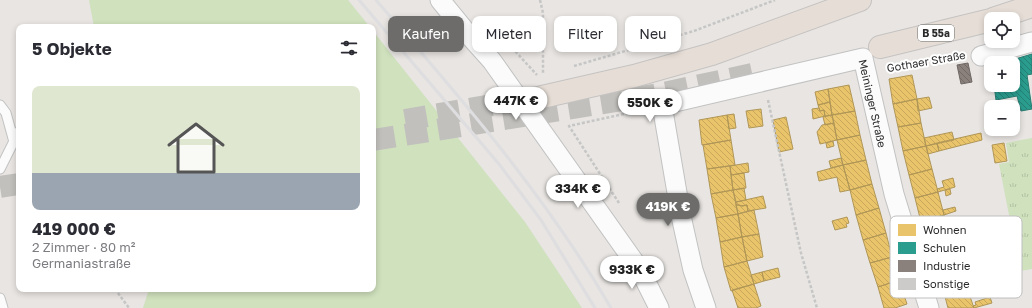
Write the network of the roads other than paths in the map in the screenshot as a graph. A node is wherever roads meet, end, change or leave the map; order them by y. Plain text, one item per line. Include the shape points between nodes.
1 (440, 0) edge
2 (860, 0) edge
3 (1032, 6) edge
4 (1014, 12) edge
5 (984, 21) edge
6 (1032, 42) edge
7 (880, 47) dead end
8 (981, 56) road end
9 (542, 97) tunnel mouth
10 (0, 105) edge
11 (16, 138) edge
12 (14, 142) junction
13 (0, 169) edge
14 (901, 216) edge
15 (0, 298) edge
16 (926, 298) edge
17 (3, 308) edge
18 (659, 308) edge
19 (706, 308) edge
20 (929, 308) edge

1 - 18 street via 499,70 640,270
2 - 9 highway via 712,54 634,76
3 - 4 highway, B 55a
5 - 7 highway, B 55a
6 - 8 street, Gothaer Straße
10 - 12 lane via 6,113
11 - 12 lane
12 - 13 lane
14 - 19 street, Meininger Straße via 863,58 662,105 681,216 691,262
15 - 17 lane
16 - 20 street, Meininger Straße

